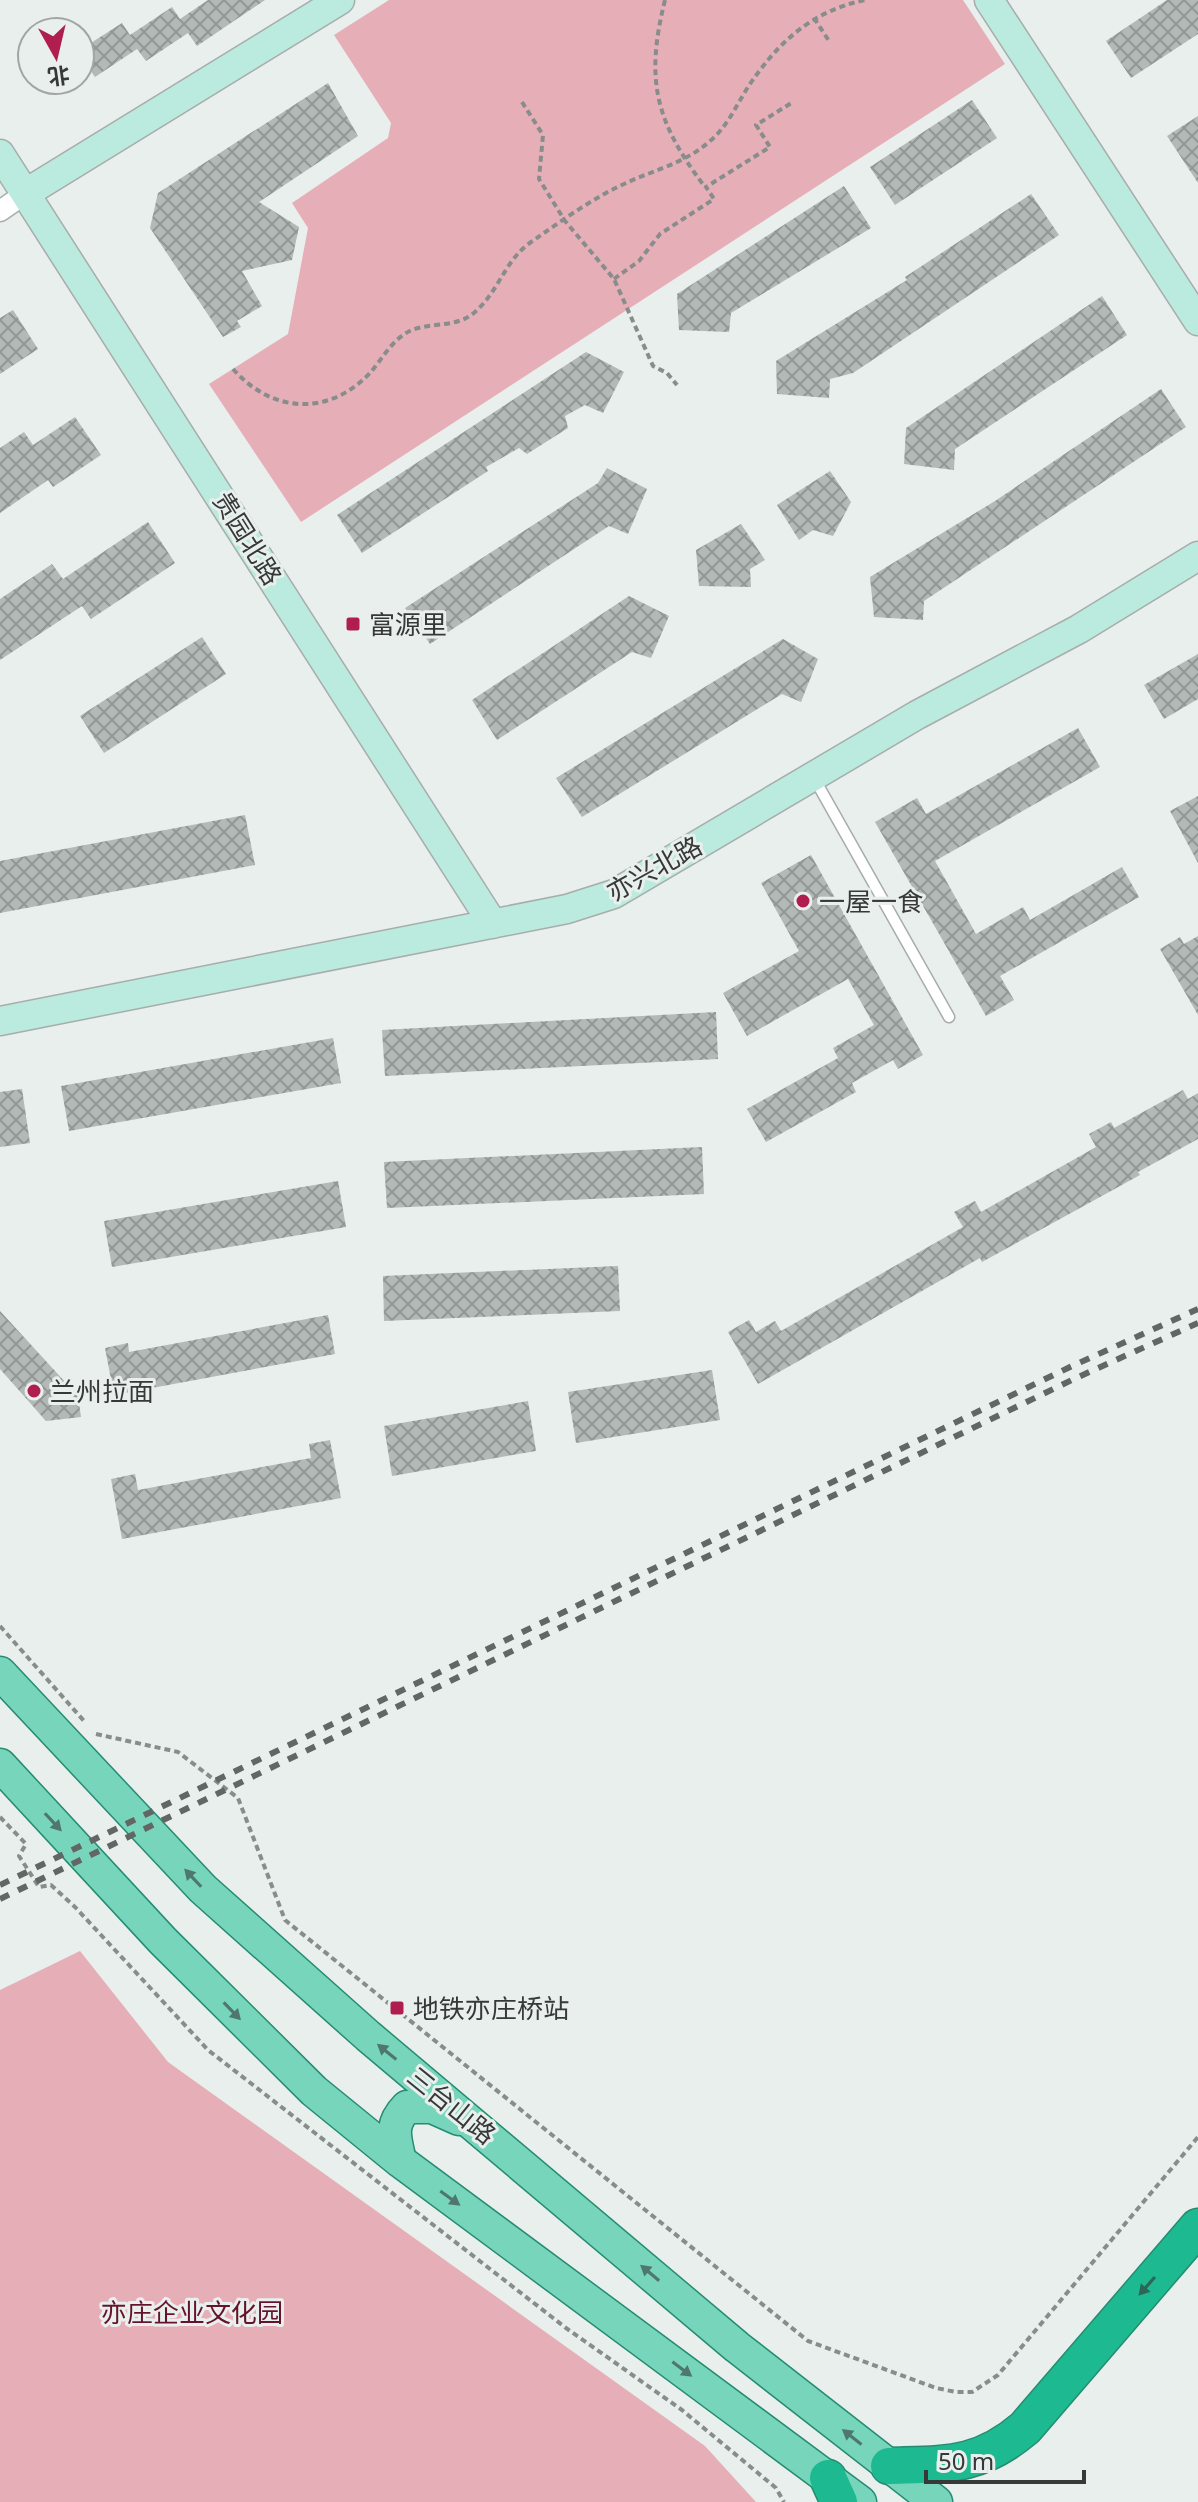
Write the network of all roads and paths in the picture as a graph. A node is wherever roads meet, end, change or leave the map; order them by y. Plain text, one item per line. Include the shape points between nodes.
1 (340, 0) edge
2 (665, 0) edge
3 (865, 0) edge
4 (989, 0) edge
5 (850, 1) edge
6 (814, 18) junction
7 (829, 41) dead end
8 (522, 102) dead end
9 (793, 102) dead end
10 (0, 154) edge
11 (684, 159) junction
12 (706, 187) junction
13 (26, 193) junction
14 (0, 211) edge
15 (565, 221) junction
16 (614, 279) junction
17 (1198, 321) edge
18 (233, 369) dead end
19 (677, 385) dead end
20 (1198, 556) edge
21 (813, 776) junction
22 (493, 924) junction
23 (949, 1017) dead end
24 (0, 1021) edge
25 (0, 1626) edge
26 (0, 1673) edge
27 (0, 1765) edge
28 (481, 2128) junction
29 (1198, 2137) edge
30 (400, 2161) junction
31 (1198, 2227) edge
32 (566, 2328) dead end
33 (889, 2466) junction
34 (833, 2490) edge
35 (784, 2502) edge
36 (860, 2502) edge
37 (936, 2502) edge

1 - 13 street
2 - 11 path via 654,39 653,73 659,102
3 - 5 path
4 - 17 street
5 - 6 path
6 - 7 path
6 - 11 path via 783,43 721,131
8 - 15 path via 543,135 539,179
9 - 12 path via 756,125 770,147
10 - 13 street, 贵园北路
11 - 12 path
11 - 15 path via 625,183
12 - 16 path via 714,199 660,234 639,261
13 - 14 street
13 - 22 street, 贵园北路
15 - 16 path
15 - 18 path via 510,259 474,313 455,324 411,330 369,373 331,400 307,404 265,398
16 - 19 path via 653,366
20 - 21 street, 亦兴北路 via 1079,629
21 - 22 street, 亦兴北路 via 614,894
21 - 23 lane
22 - 24 street, 亦兴北路
25 - 29 path via 97,1736 178,1752 238,1798 285,1920 808,2341 936,2388 972,2392 985,2386
28 -> 26 main road, 三台山路 via 203,1889
27 -> 30 main road via 269,2050
28 - 30 main road via 432,2107 407,2107 395,2119
33 -> 28 main road, 三台山路 via 737,2347
30 -> 34 main road
31 -> 33 highway via 1025,2428 1000,2449 969,2460
32 - 35 path via 682,2410 776,2488
33 - 37 main road, 三台山路
34 - 36 main road

